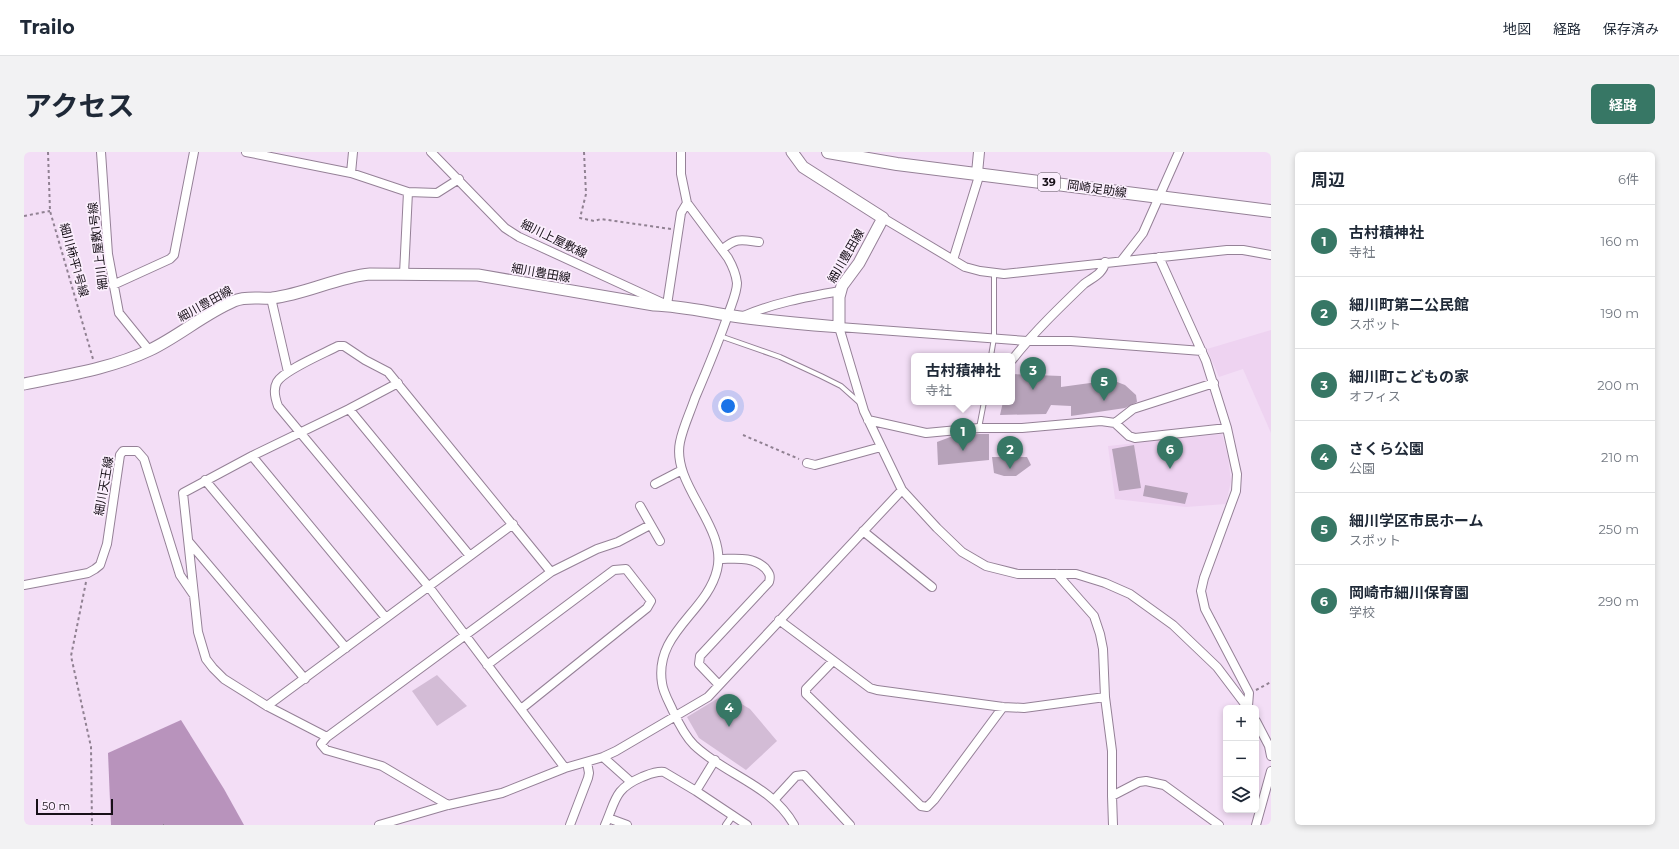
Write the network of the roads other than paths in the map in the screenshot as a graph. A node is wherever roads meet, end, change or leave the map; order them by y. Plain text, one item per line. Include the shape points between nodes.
1 (101, 152) edge
2 (194, 152) edge
3 (246, 152) edge
4 (353, 152) edge
5 (432, 152) edge
6 (681, 152) edge
7 (792, 152) edge
8 (828, 152) edge
9 (979, 152) edge
10 (1179, 152) edge
11 (350, 173) junction
12 (979, 173) junction
13 (459, 179) junction
14 (408, 192) junction
15 (1160, 197) junction
16 (687, 203) junction
17 (1271, 211) edge
18 (883, 218) junction
19 (759, 242) dead end
20 (722, 250) junction
21 (1271, 255) edge
22 (1159, 257) junction
23 (953, 260) junction
24 (1122, 260) junction
25 (1105, 262) junction
26 (994, 273) junction
27 (404, 274) junction
28 (113, 285) junction
29 (840, 291) junction
30 (271, 298) junction
31 (667, 305) junction
32 (728, 315) junction
33 (740, 317) junction
34 (839, 326) junction
35 (720, 336) junction
36 (994, 338) junction
37 (1027, 341) junction
38 (149, 350) junction
39 (1202, 352) junction
40 (992, 353) edge
41 (1015, 356) edge
42 (288, 372) junction
43 (398, 383) junction
44 (1214, 383) junction
45 (24, 384) edge
46 (862, 405) junction
47 (983, 405) edge
48 (349, 410) junction
49 (868, 420) junction
50 (1114, 423) junction
51 (979, 428) junction
52 (1227, 428) junction
53 (301, 433) junction
54 (881, 447) junction
55 (252, 456) junction
56 (807, 463) road end
57 (682, 470) junction
58 (205, 480) junction
59 (655, 484) dead end
60 (902, 490) junction
61 (640, 506) dead end
62 (513, 524) junction
63 (650, 525) junction
64 (863, 531) junction
65 (660, 541) dead end
66 (189, 542) junction
67 (470, 556) junction
68 (720, 559) junction
69 (551, 572) junction
70 (1056, 574) junction
71 (24, 585) edge
72 (429, 587) junction
73 (932, 587) dead end
74 (193, 594) junction
75 (386, 618) junction
76 (779, 620) junction
77 (465, 635) junction
78 (346, 648) junction
79 (833, 661) junction
80 (487, 665) junction
81 (305, 679) junction
82 (719, 685) junction
83 (1105, 697) junction
84 (1246, 705) edge
85 (1248, 705) edge
86 (267, 706) junction
87 (1003, 707) junction
88 (521, 709) junction
89 (676, 716) junction
90 (1259, 727) edge
91 (327, 737) junction
92 (1271, 756) edge
93 (603, 757) junction
94 (715, 760) junction
95 (587, 762) junction
96 (565, 768) junction
97 (1271, 772) edge
98 (631, 782) junction
99 (696, 791) junction
100 (1112, 796) junction
101 (774, 800) junction
102 (448, 805) junction
103 (733, 815) junction
104 (606, 821) edge
105 (379, 825) edge
106 (570, 825) edge
107 (627, 825) edge
108 (726, 825) edge
109 (747, 825) edge
110 (794, 825) edge
111 (850, 825) edge
112 (1113, 825) edge
113 (1219, 825) edge
114 (1256, 825) edge

1 - 28 street, 細川上屋敷1号線 via 108,254
2 - 28 street via 174,255
3 - 11 street
4 - 11 street
5 - 13 street, 細川上屋敷線
6 - 16 street via 681,174
7 - 18 main road via 803,167
8 - 12 main road, 岡崎足助線 / 39 via 897,164
9 - 12 street
10 - 15 street
11 - 14 street
12 - 15 main road, 岡崎足助線 / 39
12 - 23 street
13 - 14 street via 437,193
13 - 31 street, 細川上屋敷線 via 505,228 519,237
14 - 27 street
15 - 17 main road, 岡崎足助線 / 39
15 - 24 street via 1142,233
16 - 20 street
16 - 31 street via 681,213
18 - 23 street
18 - 29 main road, 細川豊田線 via 859,263
19 - 20 street via 734,241
20 - 32 street via 732,264 737,284
21 - 22 street via 1228,250
22 - 24 street
22 - 39 street
23 - 26 street via 965,267
24 - 25 street
25 - 26 street
25 - 37 street via 1101,272 1086,283
26 - 36 lane
27 - 30 main road, 細川豊田線 via 362,275
27 - 31 main road, 細川豊田線 via 478,275 654,305
28 - 38 street, 細川上屋敷1号線 via 119,313
29 - 33 street via 760,308
29 - 34 main road, 細川豊田線
30 - 38 main road, 細川豊田線 via 243,298 234,301
30 - 42 street
31 - 32 main road, 細川豊田線
32 - 33 main road, 細川豊田線
32 - 35 street
33 - 34 main road, 細川豊田線
34 - 36 street
34 - 46 street
35 - 46 lane via 780,357 835,382
35 - 57 street via 682,431 678,454
36 - 37 street
36 - 40 lane
37 - 39 street via 1071,341
37 - 41 street
38 - 45 main road, 細川豊田線 via 96,370
39 - 44 street
42 - 43 street via 338,346 344,346 388,372
42 - 53 street via 277,382 276,400 278,406
43 - 48 street
43 - 62 street
44 - 50 street via 1133,409
44 - 52 street
46 - 49 street
47 - 51 lane
48 - 53 street
48 - 67 street
49 - 51 street via 926,433
49 - 54 street
50 - 51 street via 1101,421 1022,428
50 - 52 street via 1135,438
52 - 85 street via 1237,474 1236,491 1201,591 1205,609 1249,693
53 - 55 street
53 - 72 street
54 - 56 street via 815,465
54 - 60 street
55 - 58 street
55 - 75 street
57 - 59 street
57 - 68 street via 714,536
58 - 66 street via 183,493
58 - 78 street
60 - 64 street
60 - 70 street via 962,552 986,566 1018,574
61 - 63 street
62 - 67 street
62 - 69 street
63 - 65 street
63 - 69 street
64 - 73 street
64 - 76 street
66 - 74 street
66 - 81 street
67 - 72 street
68 - 82 street via 755,560 770,573 771,577 700,656 699,664
68 - 89 street via 714,579 704,596 666,648 661,671 662,684
69 - 77 street
70 - 83 street via 1094,616 1097,623 1103,649
70 - 84 street via 1076,574 1130,594 1173,625 1217,667
71 - 74 street, 細川天王線 via 88,573 100,565 106,544 120,455 123,451 137,451 144,459 180,575
72 - 75 street
72 - 77 street
74 - 86 street via 198,632 206,659 224,679
75 - 78 street
76 - 79 street
76 - 82 street
77 - 80 street
77 - 91 street
78 - 81 street
79 - 87 street via 870,688 877,690
79 - 87 street via 806,689 806,694 921,806 927,807 934,800
80 - 88 street
80 - 88 street via 614,570 626,569 651,600 647,608
81 - 86 street
82 - 89 street via 704,700
83 - 87 street via 1034,708
83 - 100 street via 1112,751
86 - 91 street
88 - 96 street
89 - 93 street
89 - 94 street via 694,745
90 - 92 street
91 - 102 street via 321,744 326,750 382,766
93 - 95 street
93 - 98 street
94 - 99 street
94 - 101 street
95 - 96 street
95 - 106 street via 588,778
96 - 102 street via 502,793
97 - 114 street
98 - 99 street via 652,773 664,772
98 - 104 street via 613,801
99 - 103 street
100 - 112 street
100 - 113 street via 1139,782 1164,785
101 - 110 street
101 - 111 street via 796,776 804,775
102 - 105 street
103 - 108 street
103 - 109 street
104 - 107 street

